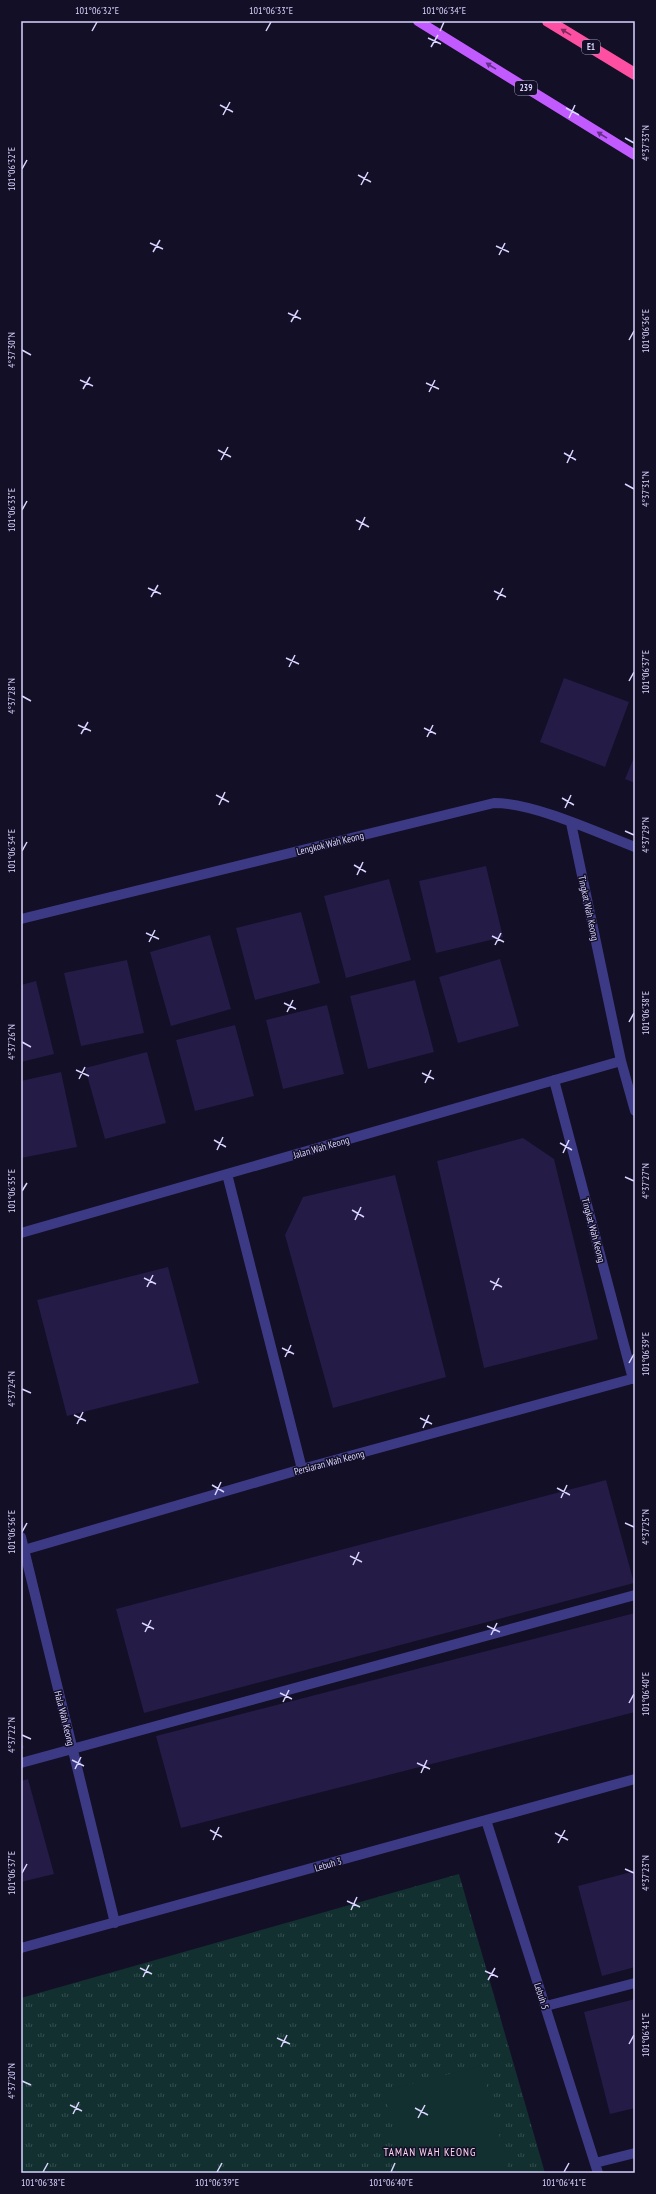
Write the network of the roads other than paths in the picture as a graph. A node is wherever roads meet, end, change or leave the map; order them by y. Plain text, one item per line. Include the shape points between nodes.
1 (418, 21) edge
2 (548, 21) edge
3 (635, 74) edge
4 (635, 155) edge
5 (571, 823) junction
6 (635, 847) edge
7 (21, 919) edge
8 (622, 1061) junction
9 (554, 1080) junction
10 (635, 1111) edge
11 (227, 1174) junction
12 (21, 1233) edge
13 (634, 1379) edge
14 (302, 1469) junction
15 (21, 1537) edge
16 (24, 1550) junction
17 (26, 1580) edge
18 (635, 1596) edge
19 (73, 1749) junction
20 (21, 1763) edge
21 (635, 1779) edge
22 (486, 1820) junction
23 (115, 1924) junction
24 (21, 1948) edge
25 (635, 1983) edge
26 (546, 2006) junction
27 (635, 2153) edge
28 (595, 2163) junction
29 (598, 2173) edge

4 -> 1 main road, 239
3 -> 2 highway, E1
5 - 6 street, Lengkok Wah Keong
5 - 7 street, Lengkok Wah Keong via 510,803 494,803
5 - 8 street, Tingkat Wah Keong
8 - 9 street, Jalan Wah Keong
8 - 10 street, Tingkat Wah Keong
9 - 11 street, Jalan Wah Keong
9 - 13 street, Tingkat Wah Keong
11 - 12 street, Jalan Wah Keong
11 - 14 street
13 - 14 street, Persiaran Wah Keong
14 - 16 street, Persiaran Wah Keong
15 - 16 street, Hala Wah Keong
16 - 17 street, Hala Wah Keong
17 - 19 street, Hala Wah Keong
18 - 19 street
19 - 20 street
19 - 23 street, Hala Wah Keong
21 - 22 street, Lebuh 3
22 - 23 street, Lebuh 3
22 - 26 street, Lebuh 5
23 - 24 street, Lebuh 3
25 - 26 street
26 - 28 street, Lebuh 5
27 - 28 street
28 - 29 street, Lebuh 5

